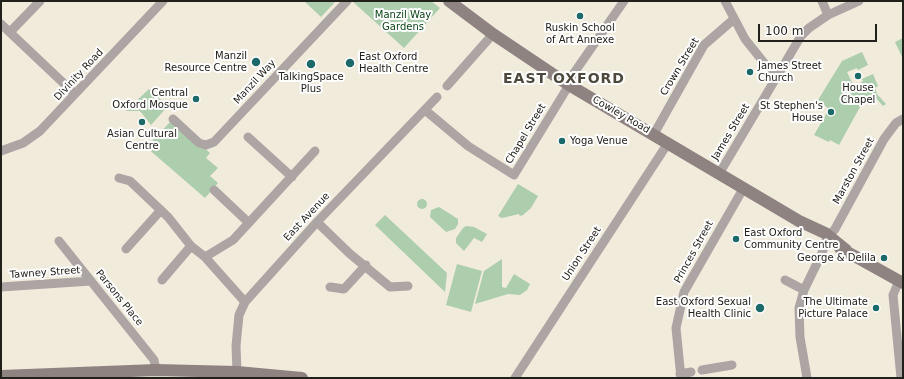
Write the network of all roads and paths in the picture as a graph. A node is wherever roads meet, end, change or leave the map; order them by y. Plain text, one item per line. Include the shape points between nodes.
1 (40, 1) edge
2 (163, 1) edge
3 (347, 1) edge
4 (449, 1) edge
5 (624, 1) edge
6 (725, 1) edge
7 (822, 1) edge
8 (858, 1) edge
9 (828, 15) junction
10 (734, 19) junction
11 (1, 24) edge
12 (10, 32) junction
13 (493, 34) junction
14 (777, 79) junction
15 (568, 84) junction
16 (447, 86) dead end
17 (75, 94) junction
18 (437, 97) dead end
19 (425, 110) junction
20 (173, 119) dead end
21 (903, 119) edge
22 (654, 134) junction
23 (248, 137) dead end
24 (668, 143) junction
25 (1, 151) edge
26 (315, 151) dead end
27 (719, 174) junction
28 (292, 177) junction
29 (119, 178) dead end
30 (743, 189) junction
31 (214, 190) dead end
32 (161, 210) junction
33 (317, 222) junction
34 (250, 223) junction
35 (828, 239) junction
36 (60, 242) dead end
37 (191, 246) junction
38 (126, 249) dead end
39 (205, 257) junction
40 (366, 265) junction
41 (162, 280) dead end
42 (785, 280) dead end
43 (91, 281) junction
44 (901, 282) edge
45 (408, 286) dead end
46 (1, 287) edge
47 (330, 287) dead end
48 (804, 290) junction
49 (244, 302) junction
50 (732, 365) dead end
51 (156, 370) junction
52 (702, 370) dead end
53 (237, 372) junction
54 (691, 372) dead end
55 (1, 376) edge
56 (681, 376) edge
57 (302, 378) edge
58 (515, 378) edge
59 (807, 378) edge
60 (901, 378) edge

1 - 12 street
2 - 17 street, Divinity Road
3 - 20 street, Manzil Way via 214,142 206,145 200,143
4 - 13 main road, Cowley Road
5 - 15 street, Chapel Street
6 - 10 street
7 - 9 street
8 - 9 street, James Street
9 - 14 street, James Street via 801,36
10 - 14 street via 745,39
10 - 22 street, Crown Street via 704,45
11 - 12 street
12 - 17 street
13 - 15 main road, Cowley Road
13 - 16 street
14 - 27 street, James Street
15 - 19 street, Chapel Street via 514,175 462,142
15 - 22 main road, Cowley Road
17 - 25 street, Divinity Road via 40,131 23,143
18 - 19 street, East Avenue
19 - 33 street, East Avenue
21 - 35 street, Marston Street via 896,123 884,139
22 - 24 main road, Cowley Road
23 - 28 street
24 - 27 main road, Cowley Road
24 - 58 street, Union Street
26 - 28 street
27 - 30 main road, Cowley Road
28 - 34 street
29 - 32 street via 130,181
30 - 35 main road, Cowley Road
30 - 56 street, Princes Street via 684,292 676,328
31 - 34 street
32 - 37 street
32 - 38 street
33 - 40 street via 349,253
33 - 49 street, East Avenue
34 - 39 street via 234,240
35 - 44 main road, Cowley Road
35 - 48 street, Marston Street
36 - 43 street, Parsons Place
37 - 39 street
37 - 41 street
39 - 49 street
40 - 45 street via 390,287
40 - 47 street via 344,289
42 - 48 street
43 - 46 street, Tawney Street
43 - 51 street, Parsons Place via 154,360
44 - 60 street via 893,295
48 - 59 street, Marston Street via 799,325
49 - 53 street, East Avenue via 239,315
50 - 52 street
51 - 53 main road
51 - 55 main road
53 - 57 main road
54 - 56 street

